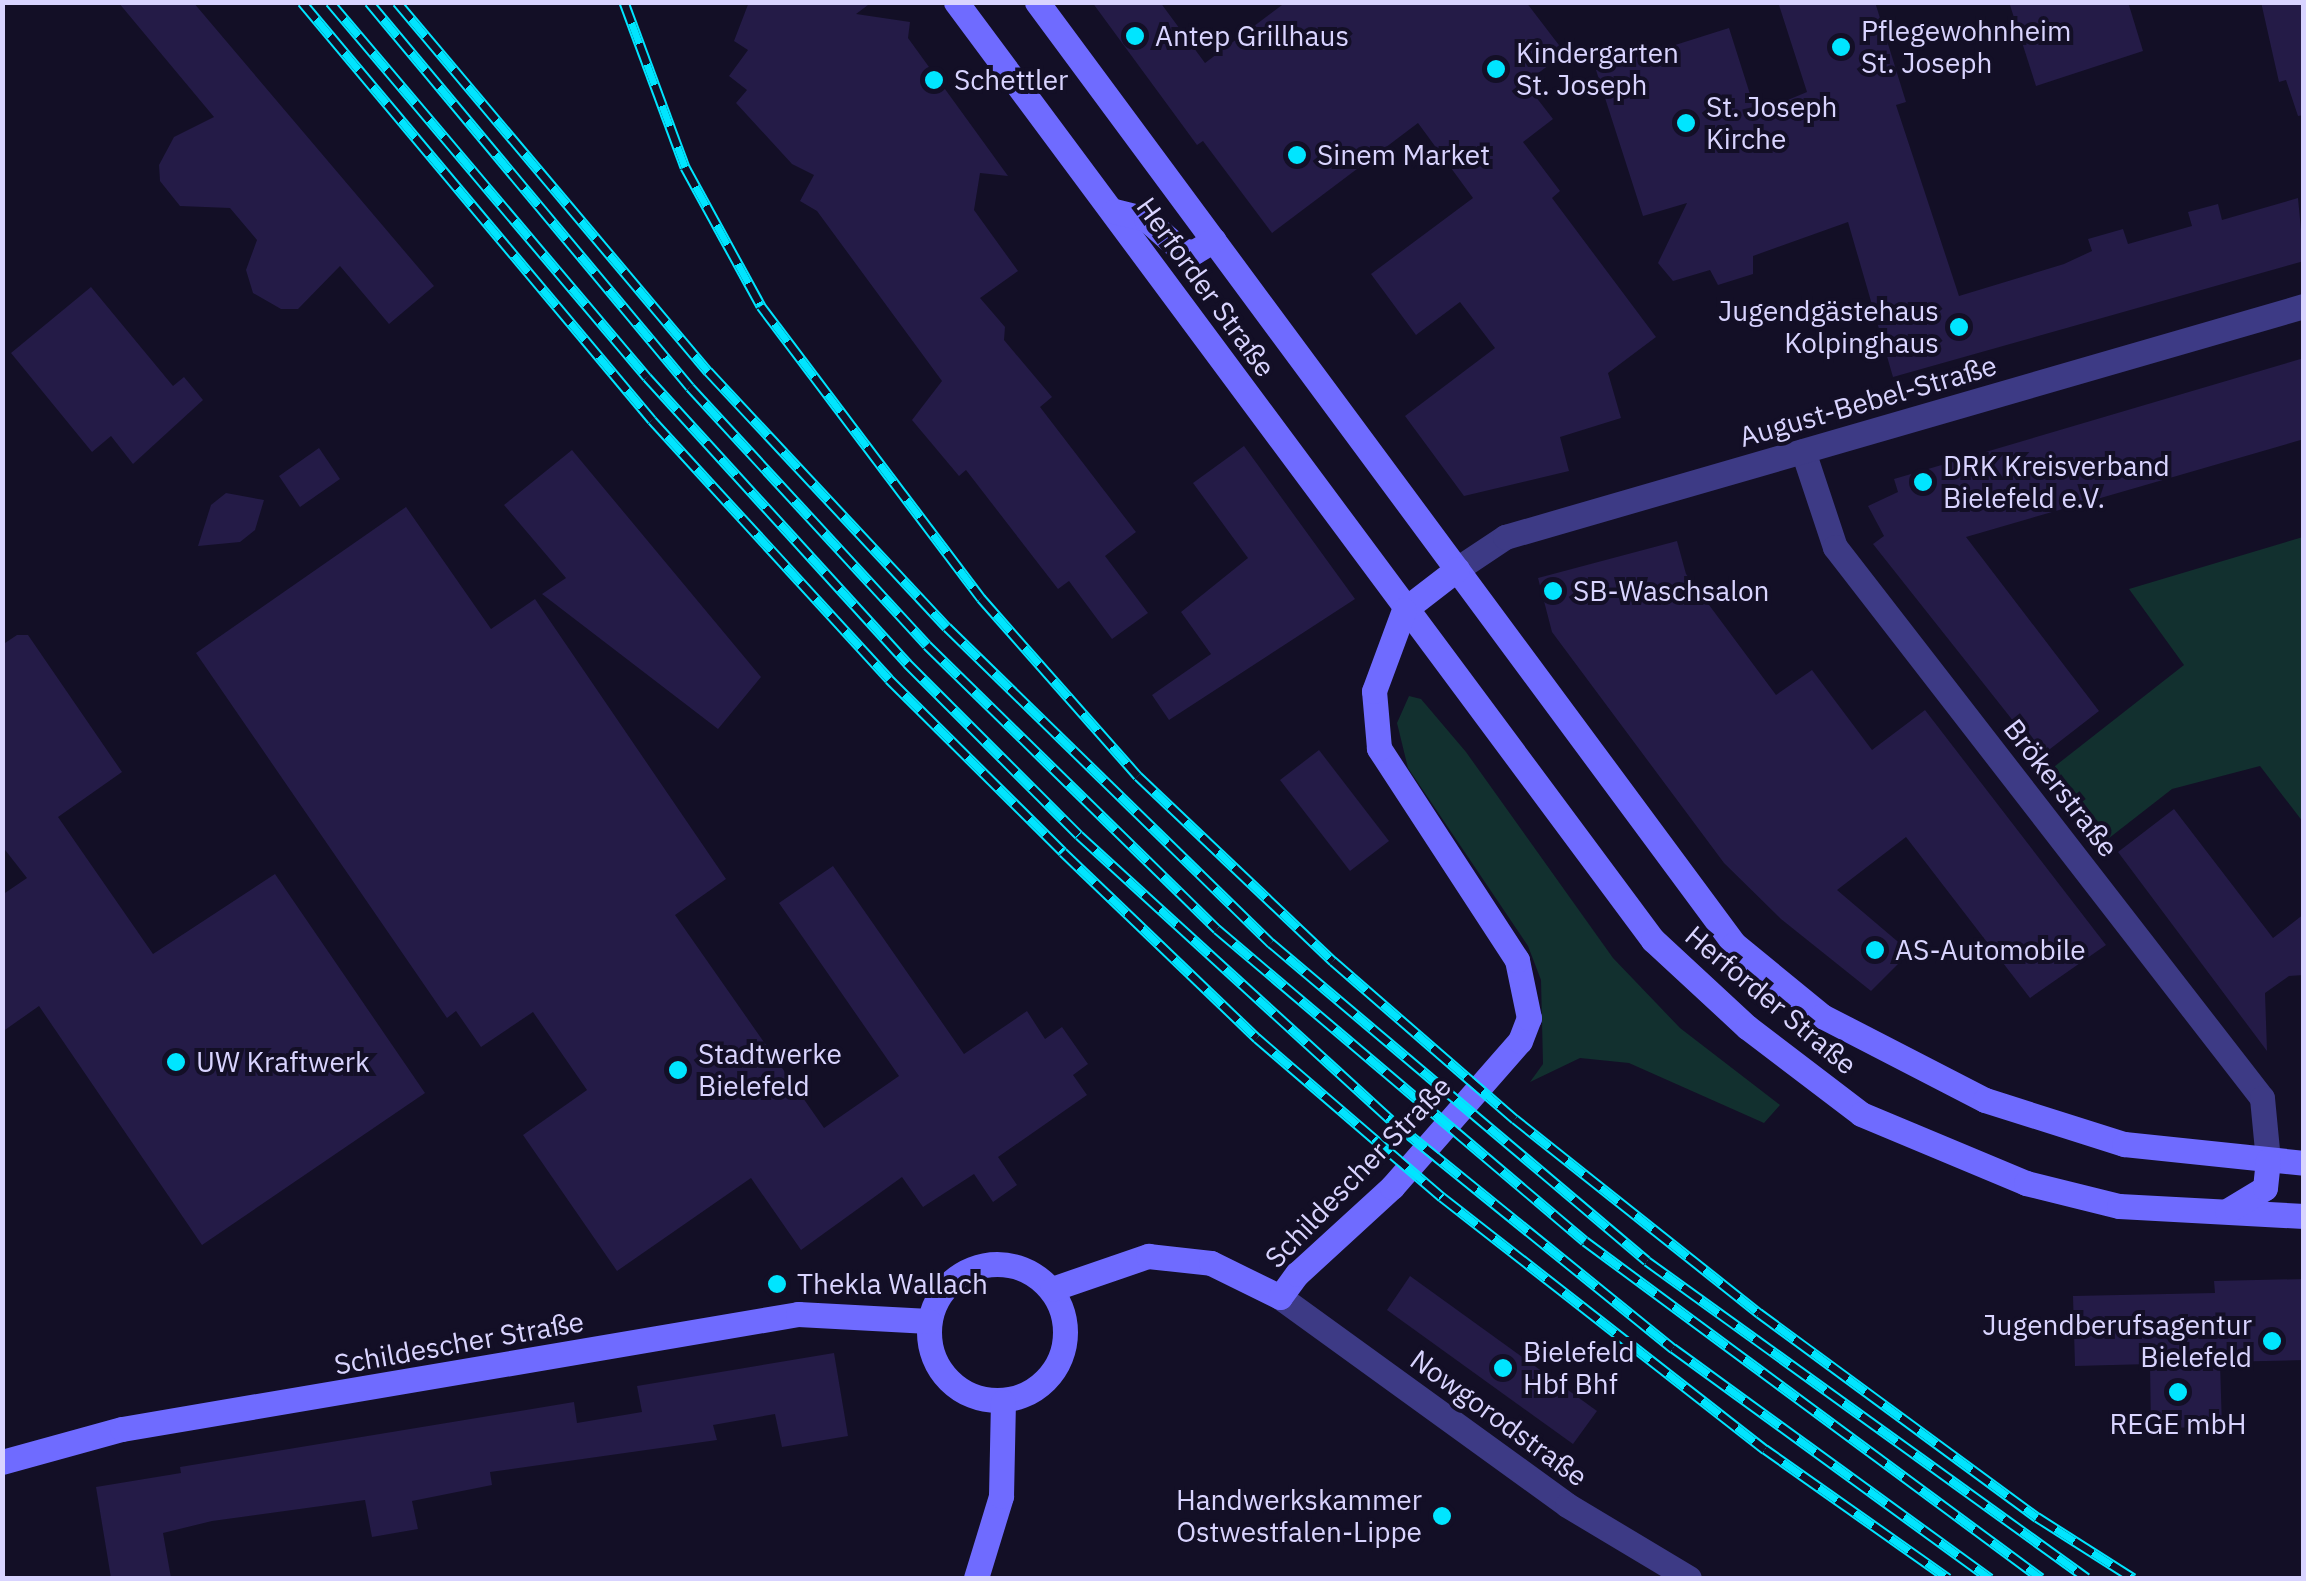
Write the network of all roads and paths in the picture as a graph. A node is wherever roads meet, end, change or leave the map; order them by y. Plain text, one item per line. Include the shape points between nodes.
1 (956, 2) edge
2 (1037, 2) edge
3 (1114, 211) junction
4 (1214, 240) junction
5 (2304, 306) edge
6 (1803, 451) junction
7 (1457, 569) junction
8 (1404, 610) junction
9 (2268, 1160) junction
10 (2304, 1163) edge
11 (2212, 1216) junction
12 (2304, 1216) edge
13 (1052, 1289) junction
14 (1280, 1297) junction
15 (929, 1320) junction
16 (1004, 1402) junction
17 (2, 1462) edge
18 (976, 1578) edge
19 (1689, 1578) edge

1 - 3 street, Herforder Straße
2 - 4 street, Herforder Straße
3 - 4 street via 1146,220 1180,250 1194,252
3 - 8 street, Herforder Straße
4 - 7 street, Herforder Straße
5 - 6 street, August-Bebel-Straße
6 - 7 street, August-Bebel-Straße via 1505,537
6 - 9 street, Brökerstraße via 1836,547 2262,1098
7 - 8 street
7 - 9 street, Herforder Straße via 1734,944 1822,1016 1917,1070 2043,1120 2124,1144
8 - 11 street, Herforder Straße via 1653,940 1746,1027 1861,1114 2026,1183 2119,1206
8 - 14 street, Schildescher Straße via 1374,691 1380,748 1501,930 1526,987 1530,1018 1520,1041 1392,1187
9 - 10 street, Herforder Straße
9 - 11 street via 2264,1188 2248,1203
11 - 12 street, Herforder Straße
13 - 14 street, Schildescher Straße via 1124,1261 1164,1257 1211,1263
13 - 15 street via 1014,1266 977,1267 945,1287
13 - 16 street via 1066,1332 1062,1357 1028,1394
14 - 19 street, Nowgorodstraße via 1567,1504
15 - 16 street via 938,1369 956,1388
15 - 17 street, Schildescher Straße via 798,1314 122,1429
16 - 18 street via 1001,1496

